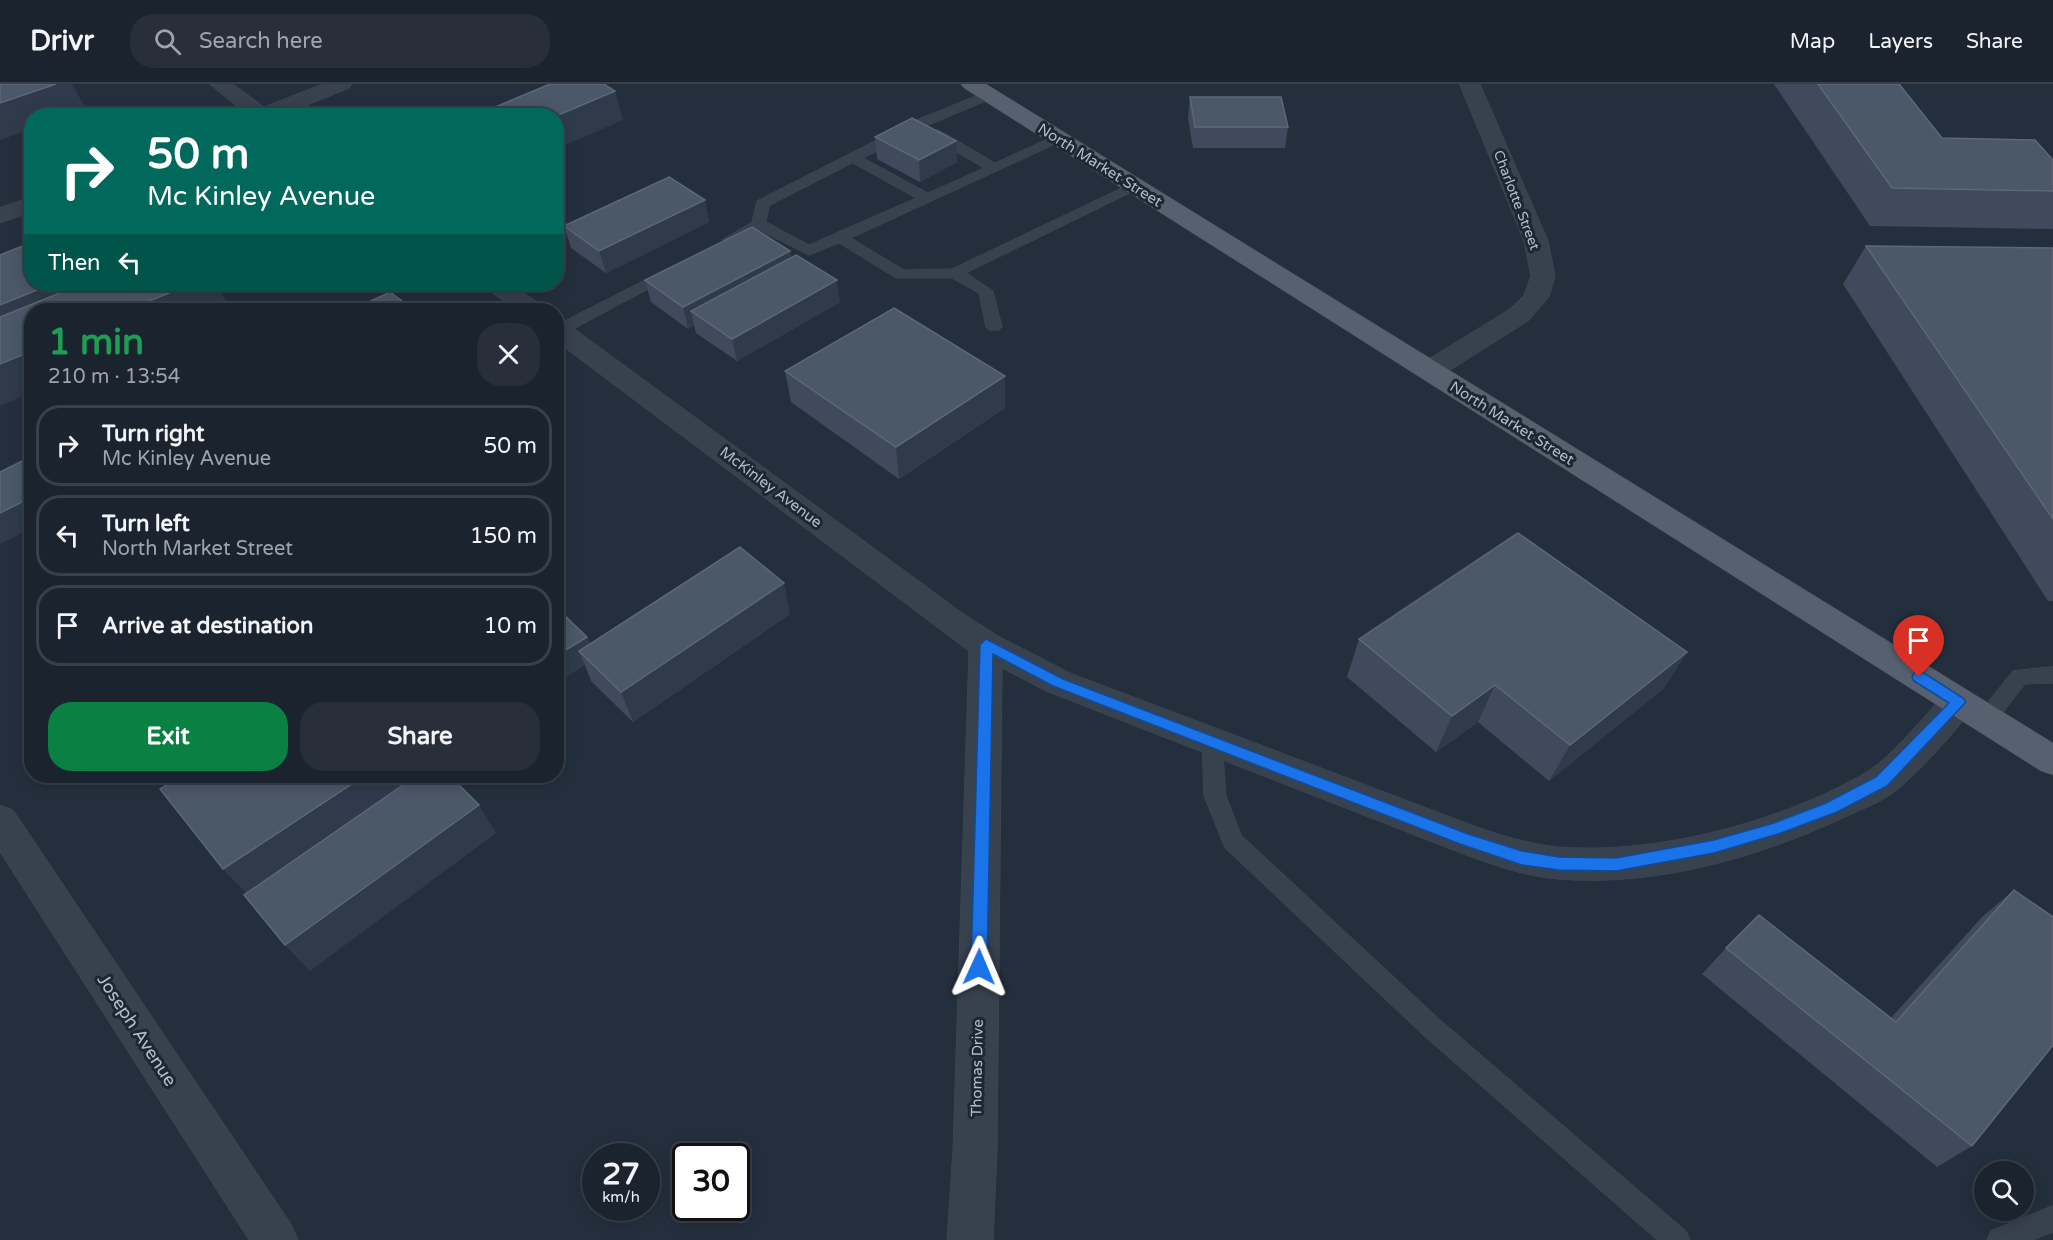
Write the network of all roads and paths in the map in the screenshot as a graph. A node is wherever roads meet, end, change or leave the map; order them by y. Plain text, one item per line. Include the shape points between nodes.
1 (220, 84) edge
2 (342, 84) edge
3 (1470, 84) edge
4 (980, 90) edge
5 (252, 108) edge
6 (279, 108) edge
7 (919, 124) junction
8 (1059, 139) junction
9 (853, 158) junction
10 (993, 168) junction
11 (1135, 187) junction
12 (927, 198) junction
13 (24, 207) edge
14 (0, 216) edge
15 (759, 224) junction
16 (840, 237) junction
17 (717, 246) edge
18 (686, 263) edge
19 (955, 273) junction
20 (506, 291) edge
21 (522, 303) edge
22 (564, 327) edge
23 (994, 327) dead end
24 (564, 334) edge
25 (1429, 371) junction
26 (986, 645) junction
27 (2053, 675) edge
28 (1972, 711) junction
29 (1212, 741) junction
30 (2053, 761) edge
31 (0, 821) edge
32 (2053, 1218) edge
33 (275, 1240) edge
34 (970, 1240) edge
35 (1677, 1240) edge
36 (2000, 1240) edge

1 - 5 street
2 - 6 street
3 - 25 street, Charlotte Street via 1536,241 1543,276 1536,297 1519,315
4 - 7 lane
4 - 8 main road, North Market Street
7 - 9 lane
7 - 10 lane
8 - 10 lane
8 - 11 main road, North Market Street
9 - 12 lane
9 - 15 lane via 762,204
10 - 12 lane
11 - 19 lane
11 - 25 main road, North Market Street
12 - 16 lane
13 - 14 street
15 - 16 lane via 809,251
15 - 17 lane
16 - 19 lane via 901,275
18 - 22 lane
19 - 23 lane via 986,291
20 - 21 street
24 - 26 street, McKinley Avenue
25 - 28 main road, North Market Street
26 - 29 street, McKinley Avenue via 1058,682
26 - 34 street, Thomas Drive
27 - 28 lane via 2020,676
28 - 29 street, McKinley Avenue via 1881,782 1831,807 1776,829 1714,846 1616,864 1522,858
28 - 30 main road, North Market Street
29 - 35 lane via 1215,796 1233,841 1430,1026
31 - 33 street, Joseph Avenue
32 - 36 lane

